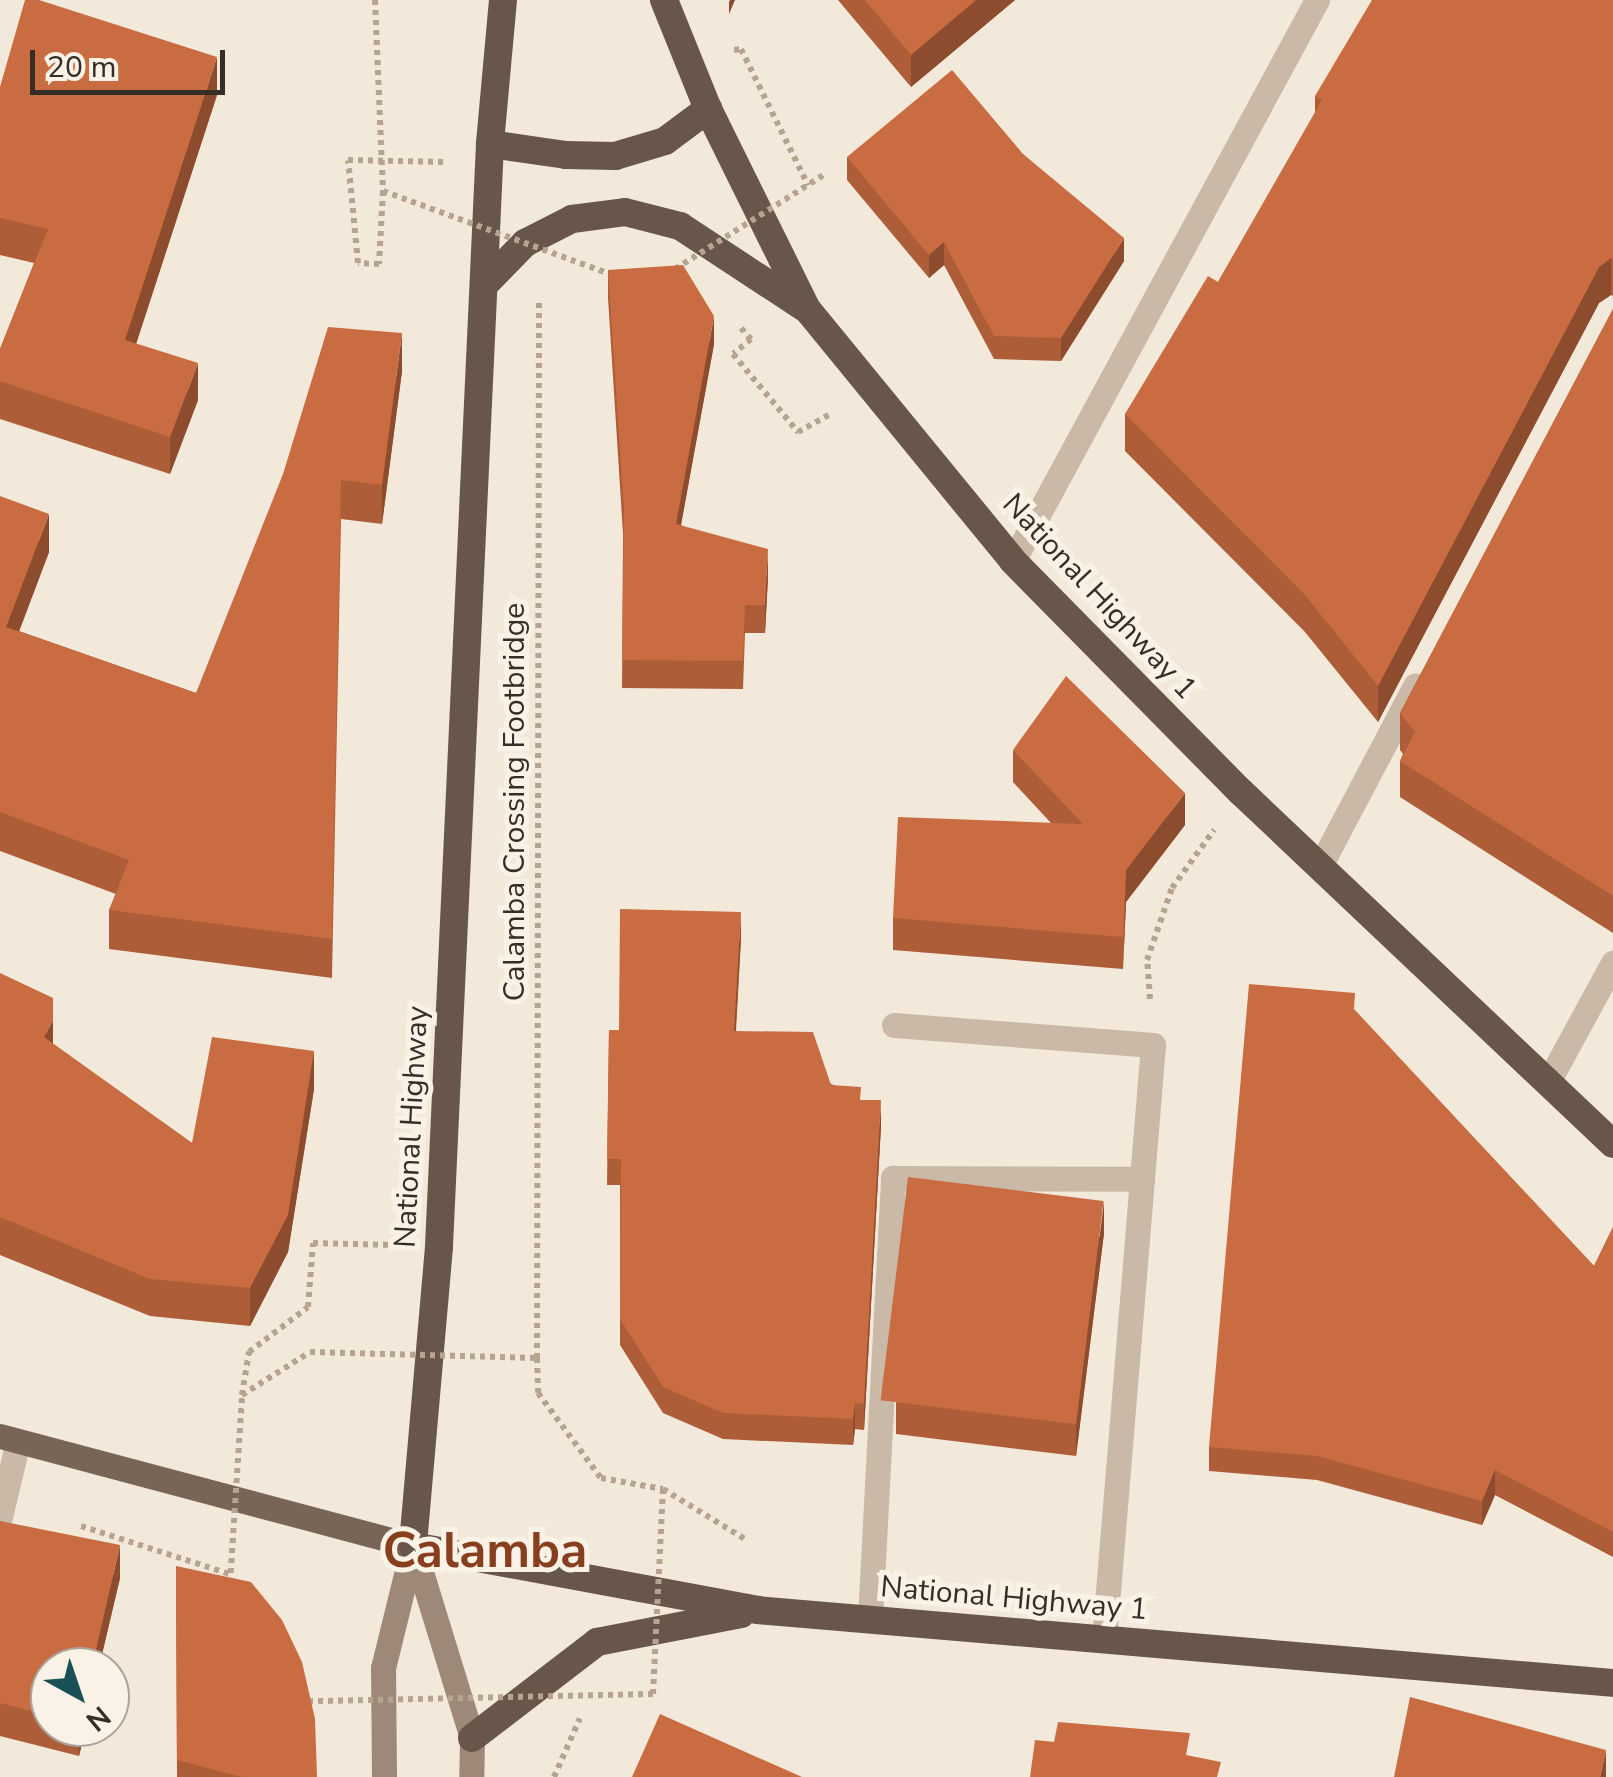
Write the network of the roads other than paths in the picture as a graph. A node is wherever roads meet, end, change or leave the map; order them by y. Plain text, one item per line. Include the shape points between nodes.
1 (504, 0) edge
2 (664, 0) edge
3 (1316, 0) edge
4 (708, 109) junction
5 (490, 153) junction
6 (486, 283) junction
7 (807, 309) junction
8 (1012, 561) junction
9 (1430, 658) edge
10 (1320, 866) junction
11 (1613, 963) edge
12 (894, 1026) dead end
13 (1548, 1082) junction
14 (1613, 1144) edge
15 (1142, 1179) junction
16 (9, 1438) edge
17 (0, 1517) edge
18 (413, 1546) junction
19 (758, 1610) junction
20 (870, 1619) junction
21 (1104, 1640) junction
22 (1613, 1683) edge
23 (472, 1738) junction
24 (384, 1777) edge
25 (471, 1777) edge

1 - 5 highway, National Highway
2 - 4 highway, National Highway 1
3 - 8 street
4 - 5 highway via 665,141 615,156
4 - 7 highway, National Highway 1
5 - 6 highway, National Highway
6 - 7 highway via 524,243 572,219 625,212 680,226
6 - 18 highway, National Highway via 439,1247
7 - 8 highway, National Highway 1
8 - 10 highway, National Highway 1
9 - 10 street
10 - 13 highway, National Highway 1
11 - 13 street
12 - 15 street via 1154,1045
13 - 14 highway, National Highway 1
15 - 20 street via 893,1178
15 - 21 street
16 - 17 street
16 - 18 main road
18 - 19 highway, National Highway 1
18 - 23 main road
18 - 24 main road via 383,1668
19 - 20 highway, National Highway 1
19 - 23 highway via 597,1642
20 - 21 highway, National Highway 1
21 - 22 highway, National Highway 1
23 - 25 main road

